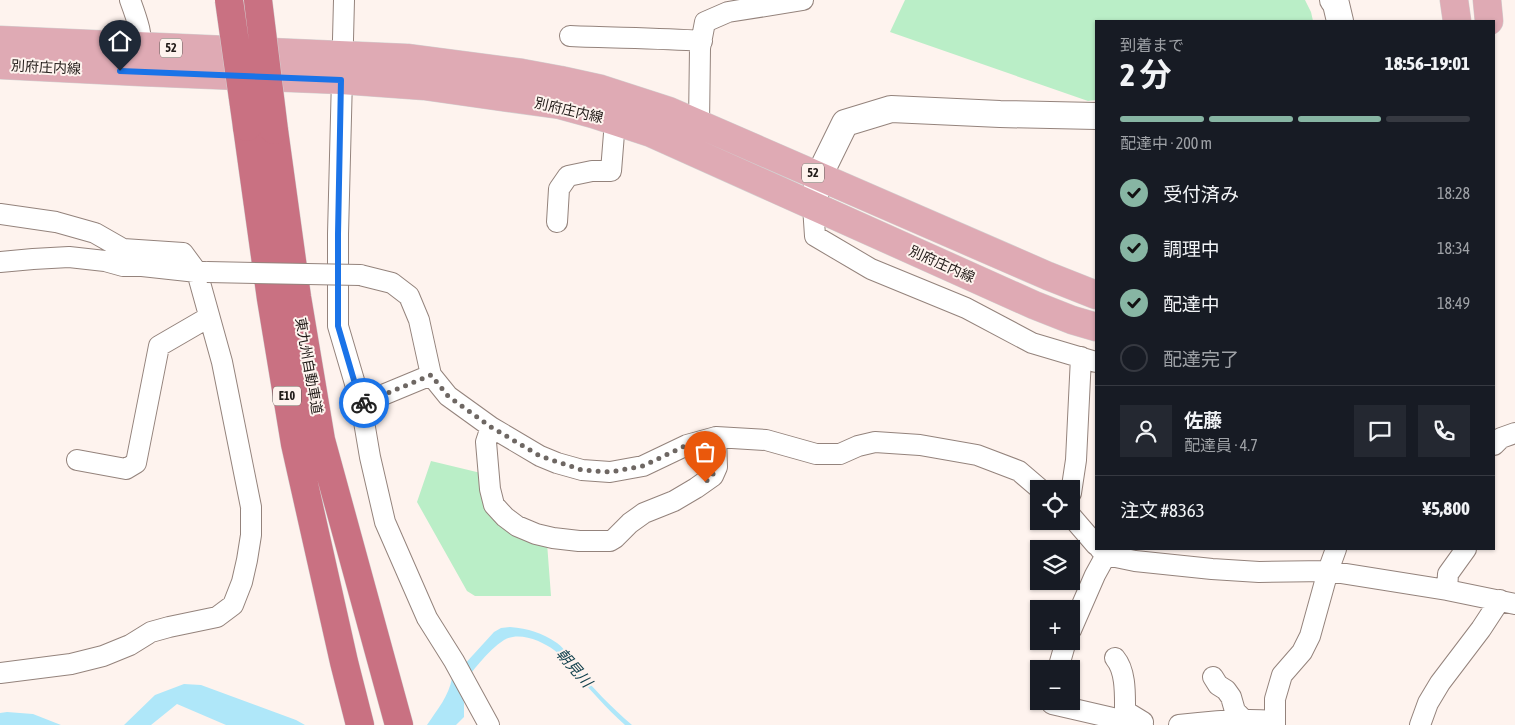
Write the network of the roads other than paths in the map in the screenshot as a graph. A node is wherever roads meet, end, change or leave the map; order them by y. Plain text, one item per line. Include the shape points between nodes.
1 (130, 0) edge
2 (229, 0) edge
3 (258, 0) edge
4 (344, 0) edge
5 (802, 0) edge
6 (1333, 0) edge
7 (1454, 0) edge
8 (1487, 0) edge
9 (1340, 20) edge
10 (1457, 20) edge
11 (1489, 20) edge
12 (570, 36) dead end
13 (0, 40) edge
14 (702, 41) junction
15 (141, 60) junction
16 (0, 65) edge
17 (342, 67) junction
18 (1095, 116) edge
19 (615, 121) junction
20 (699, 124) junction
21 (819, 176) junction
22 (813, 206) junction
23 (0, 214) edge
24 (557, 222) dead end
25 (0, 262) edge
26 (202, 272) junction
27 (1095, 295) edge
28 (210, 317) junction
29 (1095, 327) edge
30 (1089, 360) edge
31 (431, 375) junction
32 (361, 404) junction
33 (491, 427) junction
34 (1515, 433) edge
35 (716, 437) junction
36 (1495, 444) edge
37 (76, 460) dead end
38 (1030, 480) edge
39 (1073, 480) edge
40 (1080, 526) edge
41 (1095, 543) edge
42 (1101, 550) edge
43 (1336, 550) edge
44 (1465, 550) edge
45 (1328, 571) junction
46 (1447, 590) junction
47 (1508, 602) edge
48 (1080, 609) edge
49 (1115, 658) dead end
50 (0, 673) edge
51 (1213, 677) dead end
52 (1078, 710) edge
53 (1244, 720) junction
54 (1275, 723) edge
55 (360, 725) edge
56 (399, 725) edge
57 (489, 725) edge
58 (1143, 725) edge
59 (1149, 725) edge
60 (1179, 725) edge
61 (1420, 725) edge

1 - 15 street via 137,19
2 - 55 highway, 東九州自動車道 / E10, bridge via 295,444
3 - 56 highway, 東九州自動車道 / E10, bridge via 297,297 321,440
4 - 17 street
5 - 14 street via 728,12 705,22
6 - 9 street
7 - 10 main road
8 - 11 main road
12 - 14 street
13 - 15 main road, 別府庄内線 / 52
14 - 20 street
15 - 16 main road, 別府庄内線 / 52
15 - 17 main road, 別府庄内線 / 52
17 - 19 main road, 別府庄内線 / 52 via 424,86 560,105
17 - 20 main road, 別府庄内線 / 52 via 416,59 522,73 601,89
17 - 32 street via 338,326
18 - 21 street via 891,109 845,123
19 - 22 main road, 別府庄内線 / 52 via 651,133
19 - 24 street via 612,171 568,176 559,189
20 - 21 main road, 別府庄内線 / 52
21 - 22 street
21 - 27 main road, 別府庄内線 / 52
22 - 29 main road, 別府庄内線 / 52 via 1034,305
22 - 30 street via 815,236 871,269 966,308 1032,343
23 - 26 street via 56,222 95,233 123,248 183,253
25 - 26 street via 69,258
26 - 28 street
26 - 31 street, bridge via 360,275 392,283 409,296 420,320
28 - 37 street via 160,346 136,463 126,468
28 - 50 street via 251,507 247,560 234,605 217,617 151,632 103,656 71,664
30 - 39 street
31 - 32 street
31 - 33 street via 448,396
32 - 57 street via 385,522 427,618
33 - 35 street via 557,463 582,470 610,472 643,466 687,445
33 - 35 street via 486,442 494,505 517,526 536,534 579,541 610,541 644,513 674,501 713,476 717,467
34 - 36 street
35 - 38 street via 766,440 816,454 840,454 875,442 920,445 977,455 1019,471
40 - 41 street
42 - 45 street via 1134,561 1212,569
42 - 48 street via 1095,575
43 - 45 street
44 - 46 street via 1448,574
45 - 46 street
45 - 54 street via 1310,636 1302,652 1282,675 1275,699
46 - 47 street
47 - 61 street via 1476,636 1440,683
49 - 59 street via 1120,664 1124,711
51 - 53 street via 1226,690 1235,711
52 - 58 street
53 - 54 street
53 - 60 street

